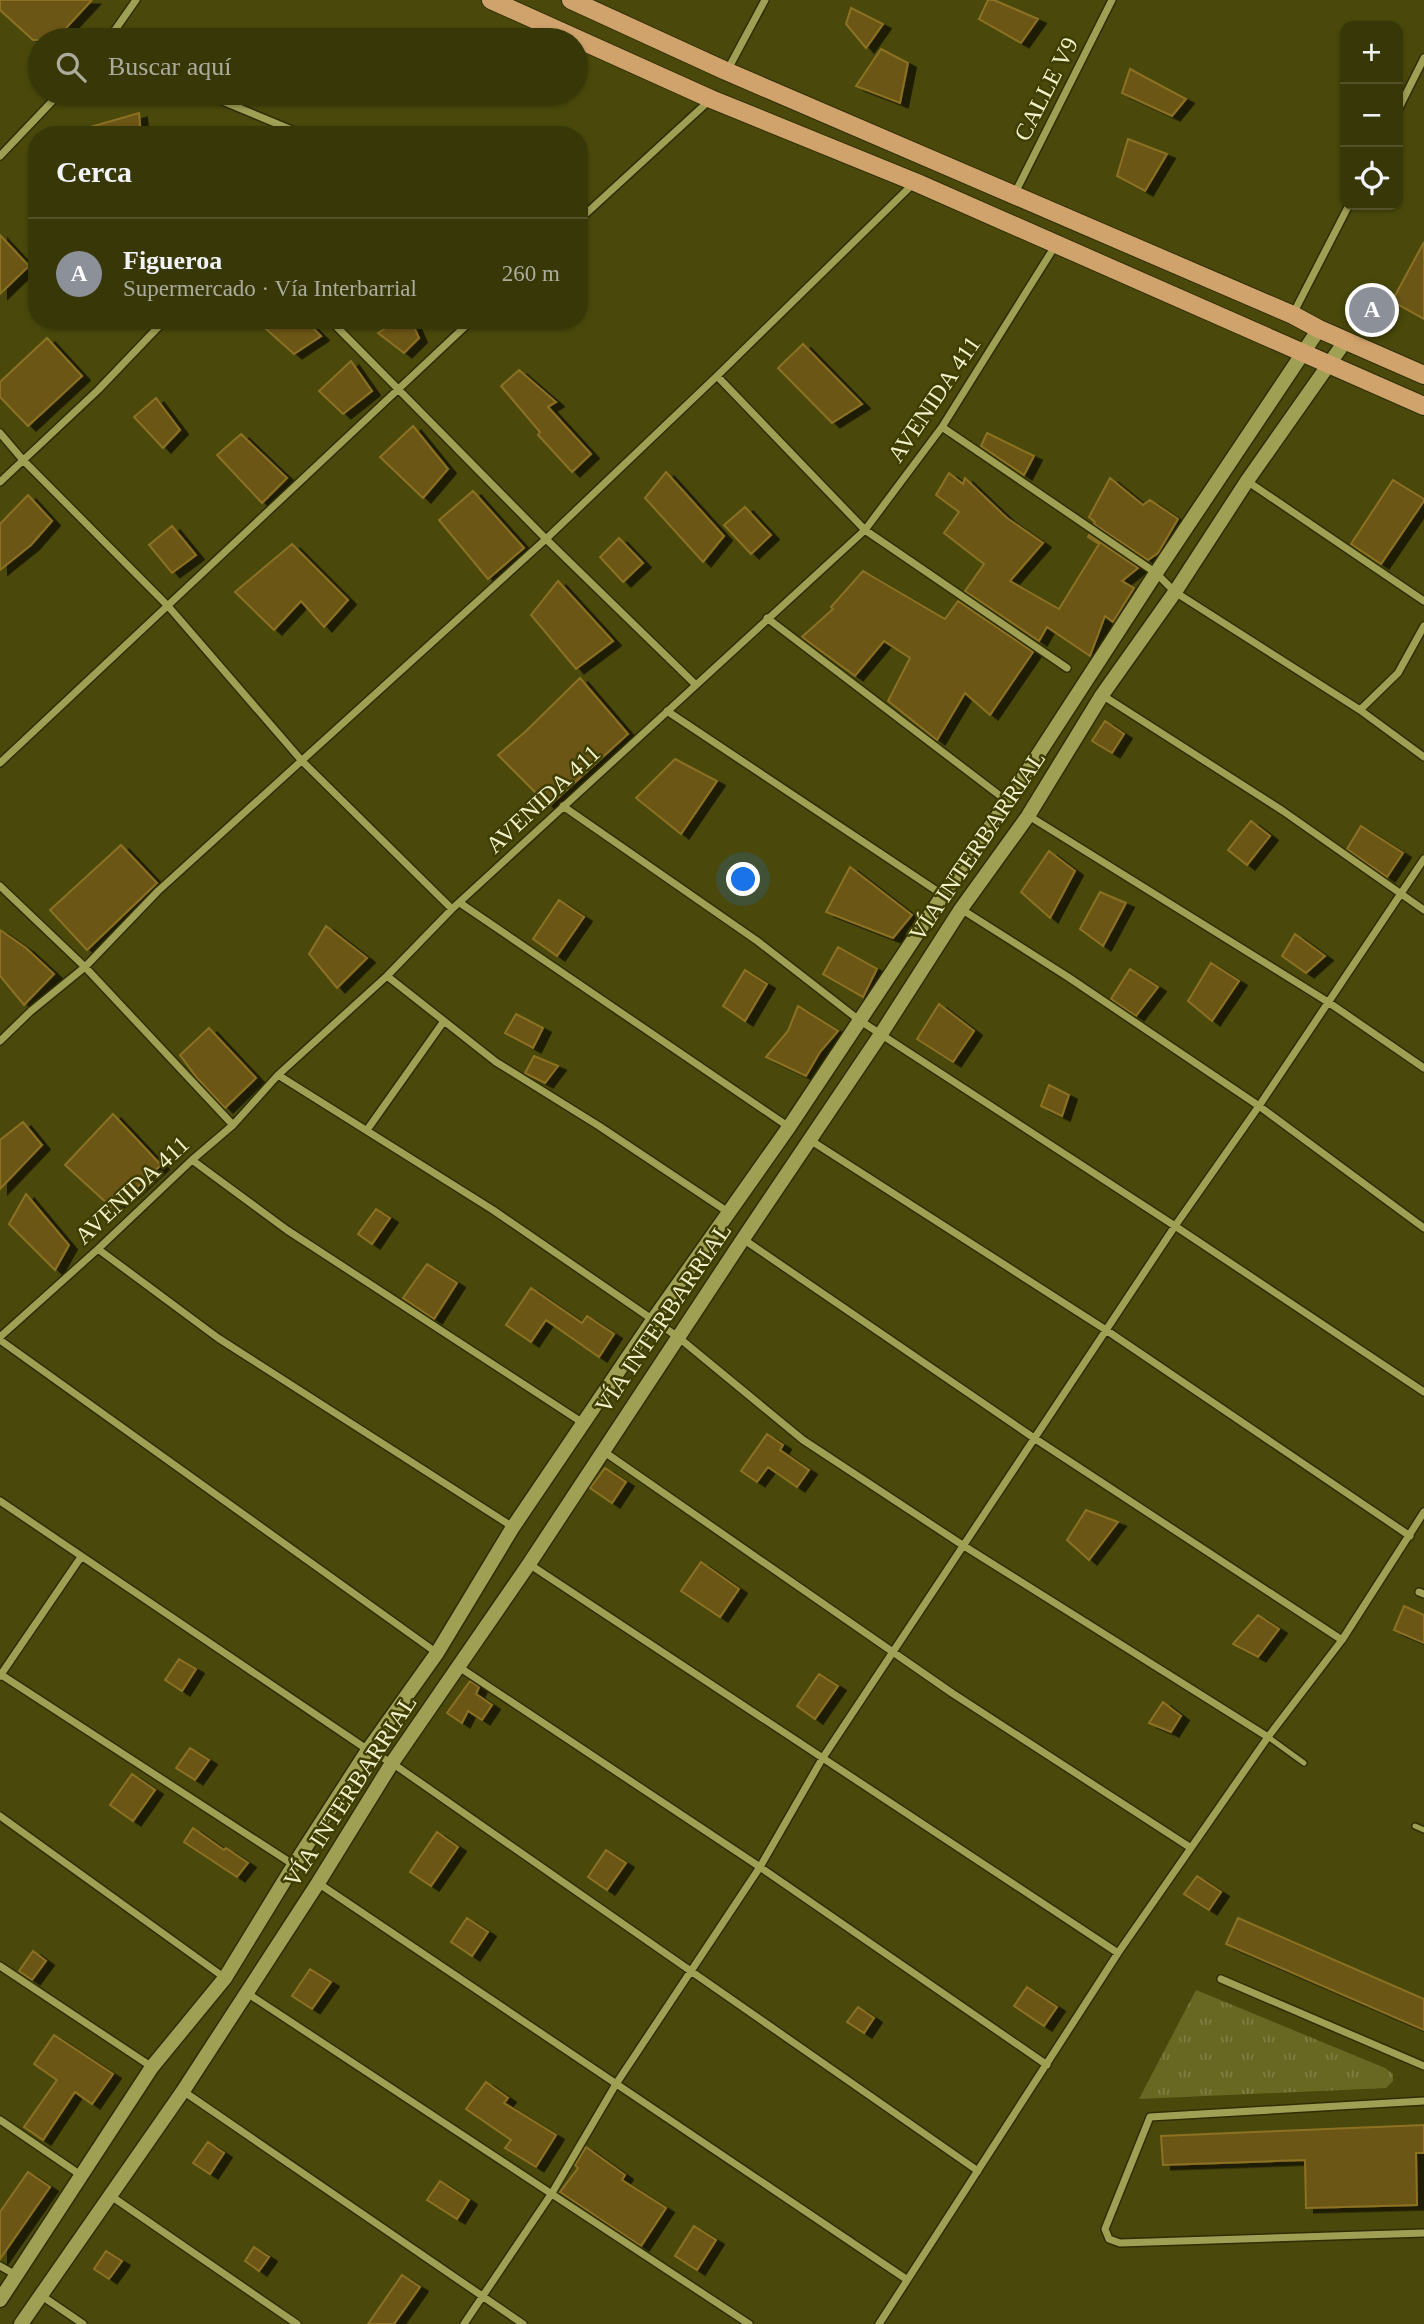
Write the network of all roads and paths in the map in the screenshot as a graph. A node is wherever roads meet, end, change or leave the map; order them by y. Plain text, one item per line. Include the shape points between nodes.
1 (136, 0) edge
2 (491, 0) edge
3 (571, 0) edge
4 (765, 0) edge
5 (1112, 0) edge
6 (116, 28) edge
7 (553, 28) edge
8 (588, 44) edge
9 (1424, 58) edge
10 (726, 72) junction
11 (711, 99) junction
12 (1403, 100) edge
13 (49, 105) edge
14 (232, 105) edge
15 (29, 126) edge
16 (282, 126) edge
17 (28, 127) edge
18 (0, 156) edge
19 (915, 182) junction
20 (1014, 194) junction
21 (1346, 210) edge
22 (588, 212) edge
23 (1056, 244) junction
24 (1293, 315) junction
25 (156, 329) edge
26 (339, 329) edge
27 (463, 329) edge
28 (1319, 329) junction
29 (1346, 340) junction
30 (1301, 354) junction
31 (1330, 365) junction
32 (1424, 375) edge
33 (717, 376) junction
34 (399, 390) junction
35 (1424, 407) edge
36 (942, 427) junction
37 (0, 433) edge
38 (23, 460) junction
39 (1247, 481) junction
40 (0, 482) edge
41 (864, 530) junction
42 (546, 539) junction
43 (1156, 573) junction
44 (1175, 592) junction
45 (1424, 601) edge
46 (168, 606) junction
47 (767, 618) junction
48 (1424, 626) edge
49 (1067, 668) dead end
50 (695, 684) junction
51 (1102, 695) junction
52 (1360, 710) junction
53 (667, 711) junction
54 (1424, 757) edge
55 (302, 761) junction
56 (0, 763) edge
57 (1008, 802) junction
58 (564, 806) junction
59 (1028, 816) junction
60 (1424, 859) edge
61 (0, 886) edge
62 (1400, 894) junction
63 (943, 895) junction
64 (460, 903) junction
65 (452, 909) junction
66 (961, 909) junction
67 (1424, 910) edge
68 (85, 967) junction
69 (387, 976) junction
70 (1328, 1002) junction
71 (859, 1020) junction
72 (444, 1021) junction
73 (881, 1034) junction
74 (0, 1041) edge
75 (1424, 1069) edge
76 (278, 1075) junction
77 (1259, 1106) junction
78 (233, 1125) junction
79 (789, 1127) junction
80 (367, 1130) junction
81 (810, 1140) junction
82 (192, 1160) junction
83 (728, 1213) junction
84 (1175, 1226) junction
85 (1424, 1227) edge
86 (743, 1239) junction
87 (98, 1249) junction
88 (653, 1320) junction
89 (1106, 1331) junction
90 (678, 1336) junction
91 (0, 1338) edge
92 (1424, 1392) edge
93 (584, 1423) junction
94 (1034, 1438) junction
95 (602, 1451) junction
96 (0, 1501) edge
97 (1424, 1512) edge
98 (513, 1527) junction
99 (1410, 1536) junction
100 (964, 1546) junction
101 (81, 1557) junction
102 (528, 1563) junction
103 (1342, 1640) junction
104 (893, 1651) junction
105 (437, 1653) junction
106 (459, 1667) junction
107 (0, 1675) edge
108 (1268, 1737) junction
109 (368, 1750) junction
110 (822, 1759) junction
111 (392, 1763) junction
112 (1304, 1763) dead end
113 (0, 1816) edge
114 (1415, 1826) dead end
115 (1424, 1830) edge
116 (1191, 1848) junction
117 (294, 1865) junction
118 (760, 1867) junction
119 (318, 1883) junction
120 (1118, 1954) junction
121 (0, 1966) edge
122 (690, 1970) junction
123 (225, 1978) junction
124 (1221, 1979) dead end
125 (247, 1993) junction
126 (1047, 2065) junction
127 (1424, 2066) edge
128 (152, 2067) junction
129 (616, 2084) junction
130 (183, 2091) junction
131 (1424, 2101) edge
132 (0, 2120) edge
133 (978, 2171) junction
134 (82, 2176) junction
135 (552, 2193) junction
136 (111, 2196) junction
137 (1424, 2233) edge
138 (0, 2266) edge
139 (16, 2275) junction
140 (906, 2279) junction
141 (42, 2296) junction
142 (483, 2297) junction
143 (0, 2300) edge
144 (21, 2324) edge
145 (83, 2324) edge
146 (297, 2324) edge
147 (464, 2324) edge
148 (523, 2324) edge
149 (749, 2324) edge
150 (878, 2324) edge

1 - 6 street
2 - 7 main road
3 - 10 main road
4 - 10 street
5 - 20 street, CALLE V9
8 - 11 main road
9 - 12 street
10 - 20 main road
11 - 19 main road
11 - 22 street
13 - 15 street
14 - 16 street
17 - 18 street
19 - 23 main road
19 - 33 street
20 - 24 main road
21 - 24 street
23 - 30 main road
23 - 36 street, AVENIDA 411
24 - 28 main road
25 - 38 street
26 - 34 street
27 - 34 street
28 - 29 main road
28 - 30 main road, VÍA INTERBARRIAL
29 - 31 main road, VÍA INTERBARRIAL
29 - 32 main road
30 - 31 main road
30 - 43 main road, VÍA INTERBARRIAL
31 - 35 main road
31 - 39 main road, VÍA INTERBARRIAL
33 - 41 street
33 - 42 street
34 - 42 street
34 - 46 street
36 - 41 street, AVENIDA 411
36 - 43 street
37 - 38 street
38 - 40 street
38 - 46 street
39 - 44 main road, VÍA INTERBARRIAL
39 - 45 street
41 - 47 street, AVENIDA 411
41 - 49 street
42 - 50 street
42 - 55 street
43 - 44 street
43 - 57 main road, VÍA INTERBARRIAL
44 - 51 main road, VÍA INTERBARRIAL
44 - 52 street
46 - 55 street
46 - 56 street
47 - 50 street, AVENIDA 411
47 - 57 street
48 - 52 street via 1398,673
50 - 53 street, AVENIDA 411
51 - 59 main road, VÍA INTERBARRIAL
51 - 62 street via 1283,811
52 - 54 street
53 - 58 street, AVENIDA 411
53 - 63 street
55 - 65 street
55 - 68 street via 158,891
57 - 63 main road, VÍA INTERBARRIAL
58 - 64 street, AVENIDA 411
58 - 71 street via 756,940
59 - 66 main road, VÍA INTERBARRIAL
59 - 70 street
60 - 62 street
61 - 68 street
62 - 67 street
62 - 70 street
63 - 71 main road, VÍA INTERBARRIAL
64 - 65 street, AVENIDA 411
64 - 79 street
65 - 69 street, AVENIDA 411
66 - 73 main road, VÍA INTERBARRIAL
66 - 77 street
68 - 74 street
68 - 78 street
69 - 72 street
69 - 76 street, AVENIDA 411
70 - 75 street
70 - 77 street
71 - 73 street
71 - 79 main road, VÍA INTERBARRIAL
72 - 80 street
72 - 83 street via 496,1062
73 - 81 main road, VÍA INTERBARRIAL
73 - 84 street
76 - 78 street, AVENIDA 411
76 - 80 street
77 - 84 street
77 - 85 street
78 - 82 street, AVENIDA 411
79 - 83 main road, VÍA INTERBARRIAL
80 - 88 street
81 - 86 main road, VÍA INTERBARRIAL
81 - 89 street
82 - 87 street, AVENIDA 411
82 - 93 street via 287,1230
83 - 88 main road, VÍA INTERBARRIAL
84 - 89 street
84 - 92 street
86 - 90 main road, VÍA INTERBARRIAL
86 - 94 street
87 - 91 street, AVENIDA 411
87 - 98 street via 218,1338
88 - 90 street
88 - 93 main road, VÍA INTERBARRIAL
89 - 94 street
89 - 99 street
90 - 95 main road, VÍA INTERBARRIAL
90 - 100 street via 803,1440
91 - 105 street
93 - 98 main road, VÍA INTERBARRIAL
94 - 100 street
94 - 103 street
95 - 102 main road, VÍA INTERBARRIAL
95 - 104 street
96 - 101 street
97 - 99 street
98 - 105 main road, VÍA INTERBARRIAL
99 - 103 street
100 - 104 street
100 - 108 street
101 - 107 street
101 - 109 street
102 - 106 main road, VÍA INTERBARRIAL
102 - 110 street
103 - 108 street
104 - 110 street
104 - 116 street
105 - 109 main road, VÍA INTERBARRIAL
106 - 111 main road, VÍA INTERBARRIAL
106 - 118 street
107 - 117 street
108 - 112 lane
108 - 116 street
109 - 111 street
109 - 117 main road, VÍA INTERBARRIAL
110 - 118 street
110 - 120 street
111 - 119 main road, VÍA INTERBARRIAL
111 - 122 street
113 - 123 street
114 - 115 lane
116 - 120 street
117 - 123 main road, VÍA INTERBARRIAL
118 - 122 street
118 - 126 street
119 - 125 main road, VÍA INTERBARRIAL
119 - 129 street
120 - 126 street
121 - 128 street
122 - 129 street
122 - 133 street
123 - 128 main road, VÍA INTERBARRIAL
124 - 127 street
125 - 130 main road, VÍA INTERBARRIAL
125 - 135 street
126 - 133 street
128 - 134 main road, VÍA INTERBARRIAL
129 - 135 street
129 - 140 street
130 - 136 main road, VÍA INTERBARRIAL
130 - 142 street
131 - 137 street via 1150,2117 1105,2229 1109,2239 1120,2243
132 - 134 street
133 - 140 street
134 - 139 main road, VÍA INTERBARRIAL
135 - 142 street
135 - 149 street
136 - 141 main road, VÍA INTERBARRIAL
136 - 146 street
138 - 139 street
139 - 143 main road, VÍA INTERBARRIAL
140 - 150 street
141 - 144 main road, VÍA INTERBARRIAL
141 - 145 street
142 - 147 street
142 - 148 street

